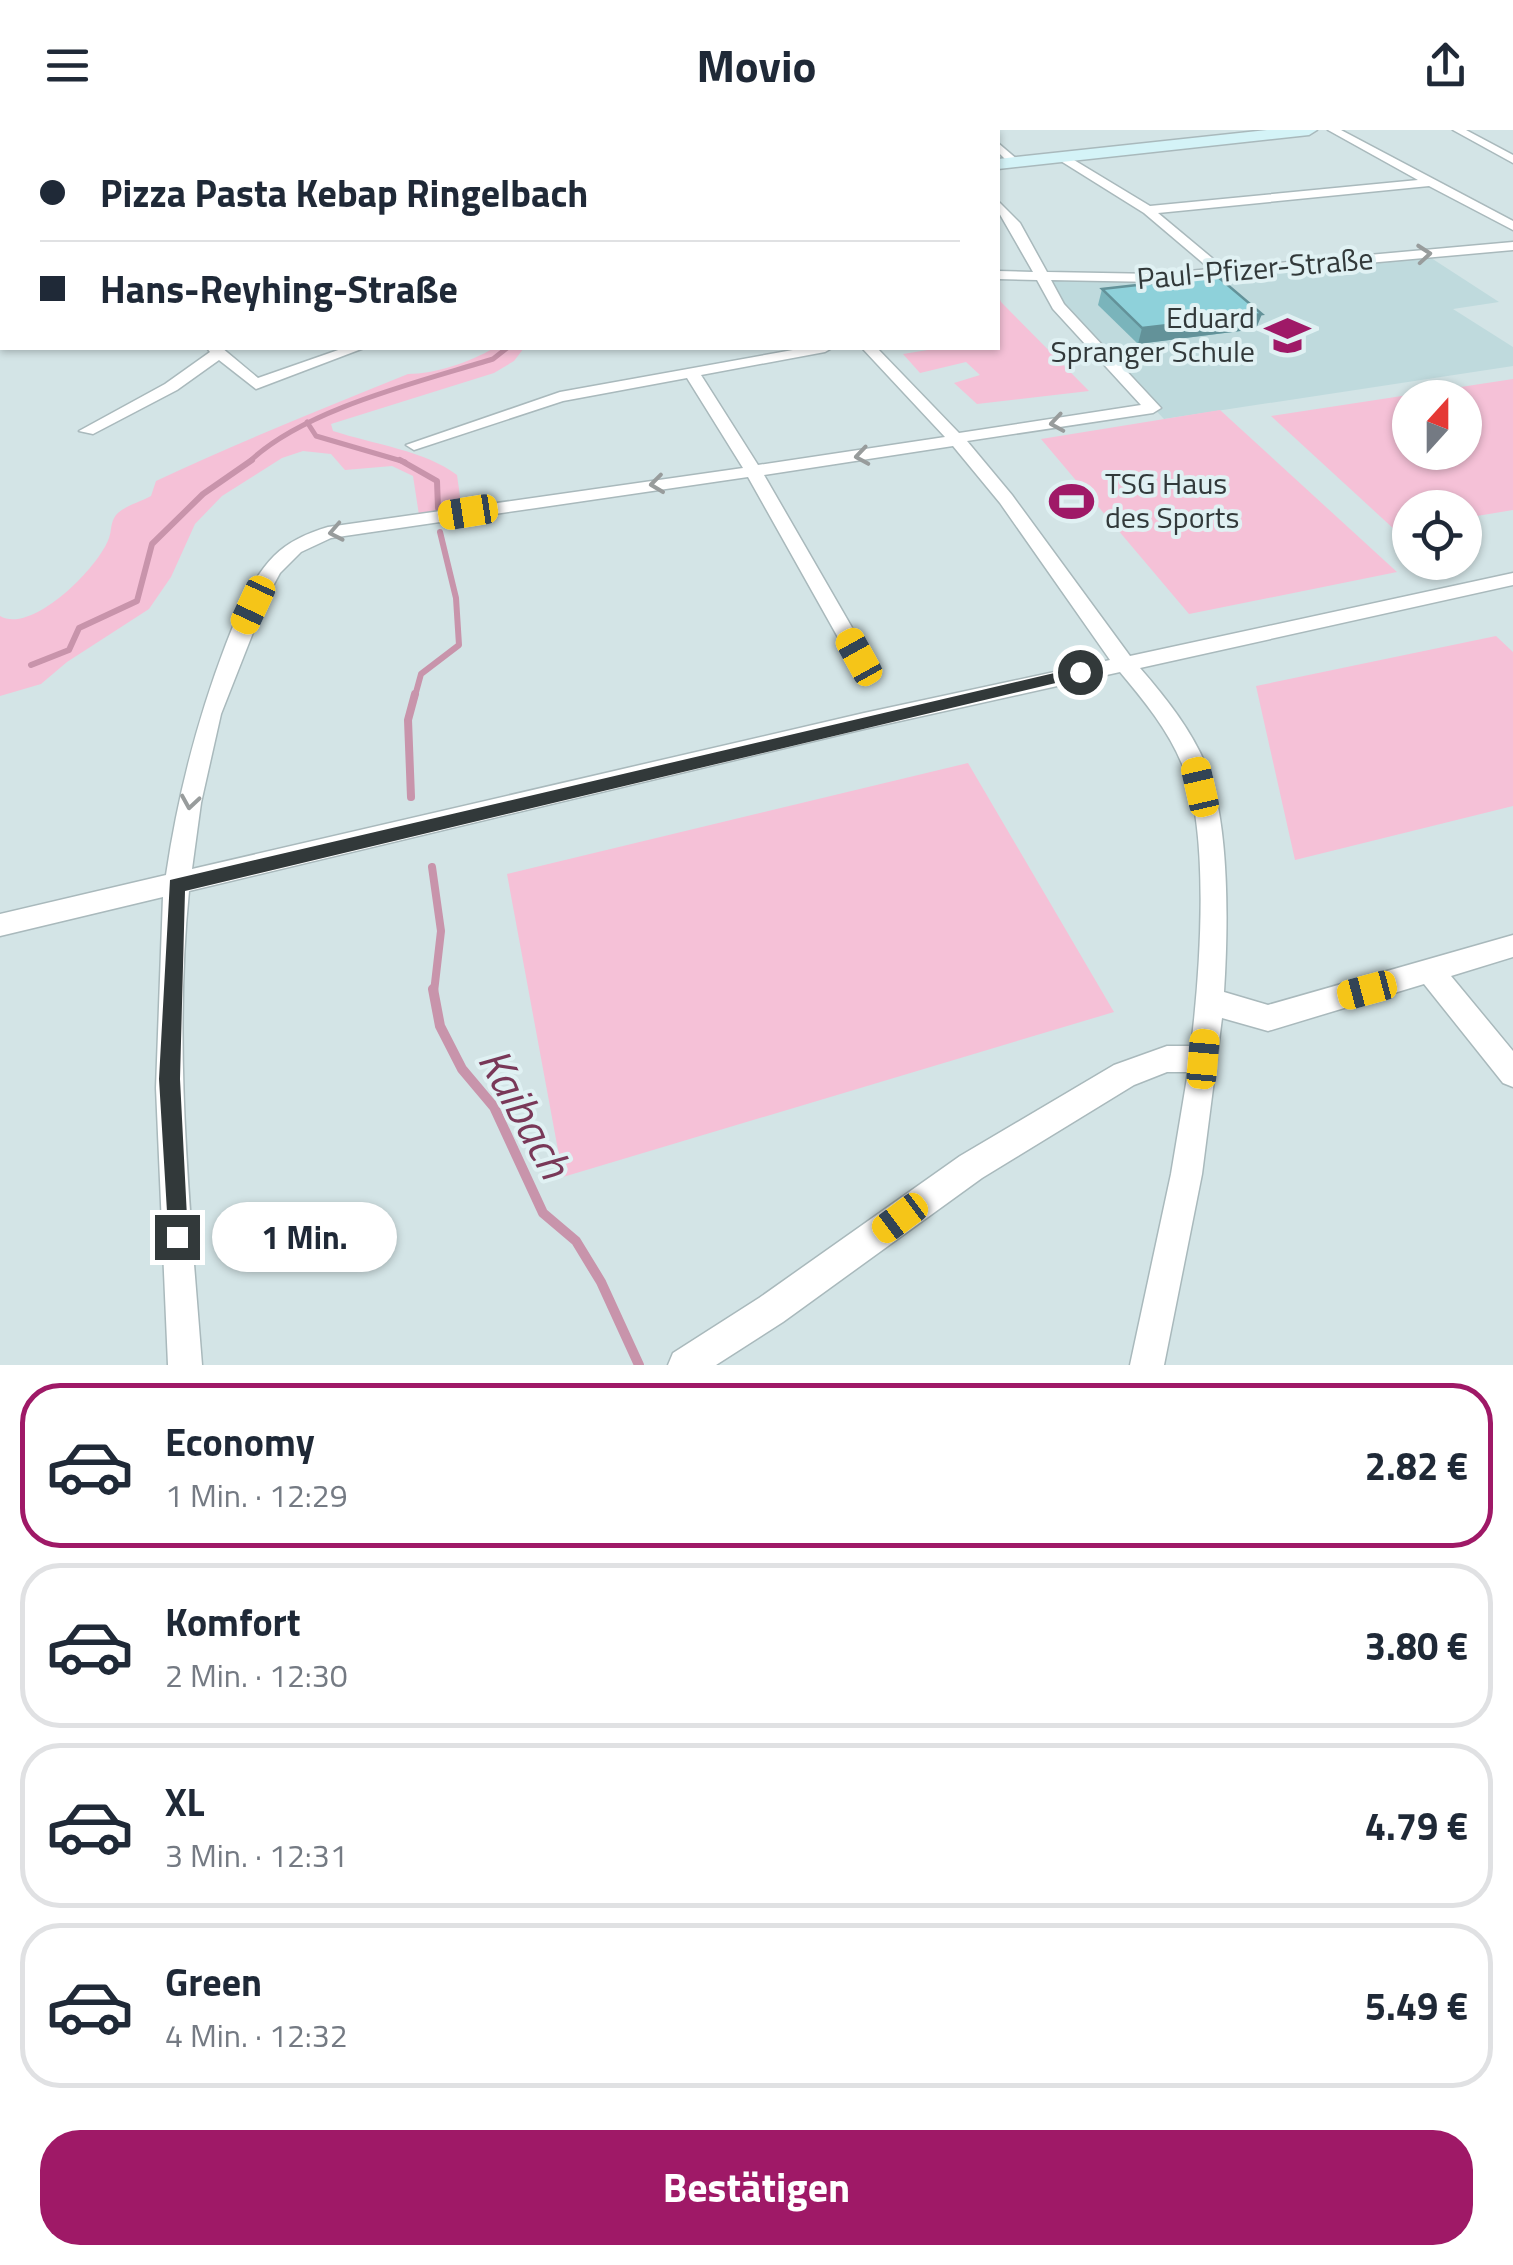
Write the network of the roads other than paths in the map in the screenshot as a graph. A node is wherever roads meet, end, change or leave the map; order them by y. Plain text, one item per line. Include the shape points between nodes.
1 (1310, 130) edge
2 (1333, 130) edge
3 (1458, 130) edge
4 (1060, 156) junction
5 (1513, 160) edge
6 (1006, 163) edge
7 (1433, 182) junction
8 (1000, 206) edge
9 (1148, 210) junction
10 (1513, 226) edge
11 (1513, 246) edge
12 (1222, 273) junction
13 (1000, 275) edge
14 (1041, 278) junction
15 (351, 350) edge
16 (814, 350) edge
17 (871, 350) edge
18 (215, 351) edge
19 (691, 372) junction
20 (87, 431) dead end
21 (957, 439) junction
22 (414, 444) dead end
23 (754, 474) junction
24 (1513, 579) edge
25 (859, 657) dead end
26 (1125, 663) junction
27 (176, 885) junction
28 (0, 925) edge
29 (1513, 946) edge
30 (1431, 972) junction
31 (1208, 998) junction
32 (1203, 1059) junction
33 (1513, 1073) edge
34 (185, 1365) edge
35 (685, 1365) edge
36 (1147, 1365) edge

1 - 4 main road
2 - 7 street
3 - 5 street
4 - 6 main road
4 - 9 street
7 - 9 street
7 - 10 street
8 - 14 street
9 - 12 street
12 -> 11 street, Paul-Pfizer-Straße
12 - 14 street, Paul-Pfizer-Straße
13 - 14 street, Paul-Pfizer-Straße
14 -> 21 street via 1073,325 1153,408
15 - 18 street via 256,384
16 - 19 street
17 - 21 street
18 - 20 street via 170,387
19 - 22 street via 530,404
19 - 23 street
21 -> 23 street
21 - 26 street
23 - 25 street
23 -> 27 street via 328,533 286,552 229,656 196,768
24 - 26 street
26 - 27 street
26 - 31 street via 1173,723 1196,767 1215,898
27 - 28 street
27 - 34 street via 170,1119
29 - 30 street
30 - 31 street via 1268,1018
30 - 33 street
31 - 32 street
32 - 35 street via 1168,1059 1124,1075 972,1167
32 - 36 street

